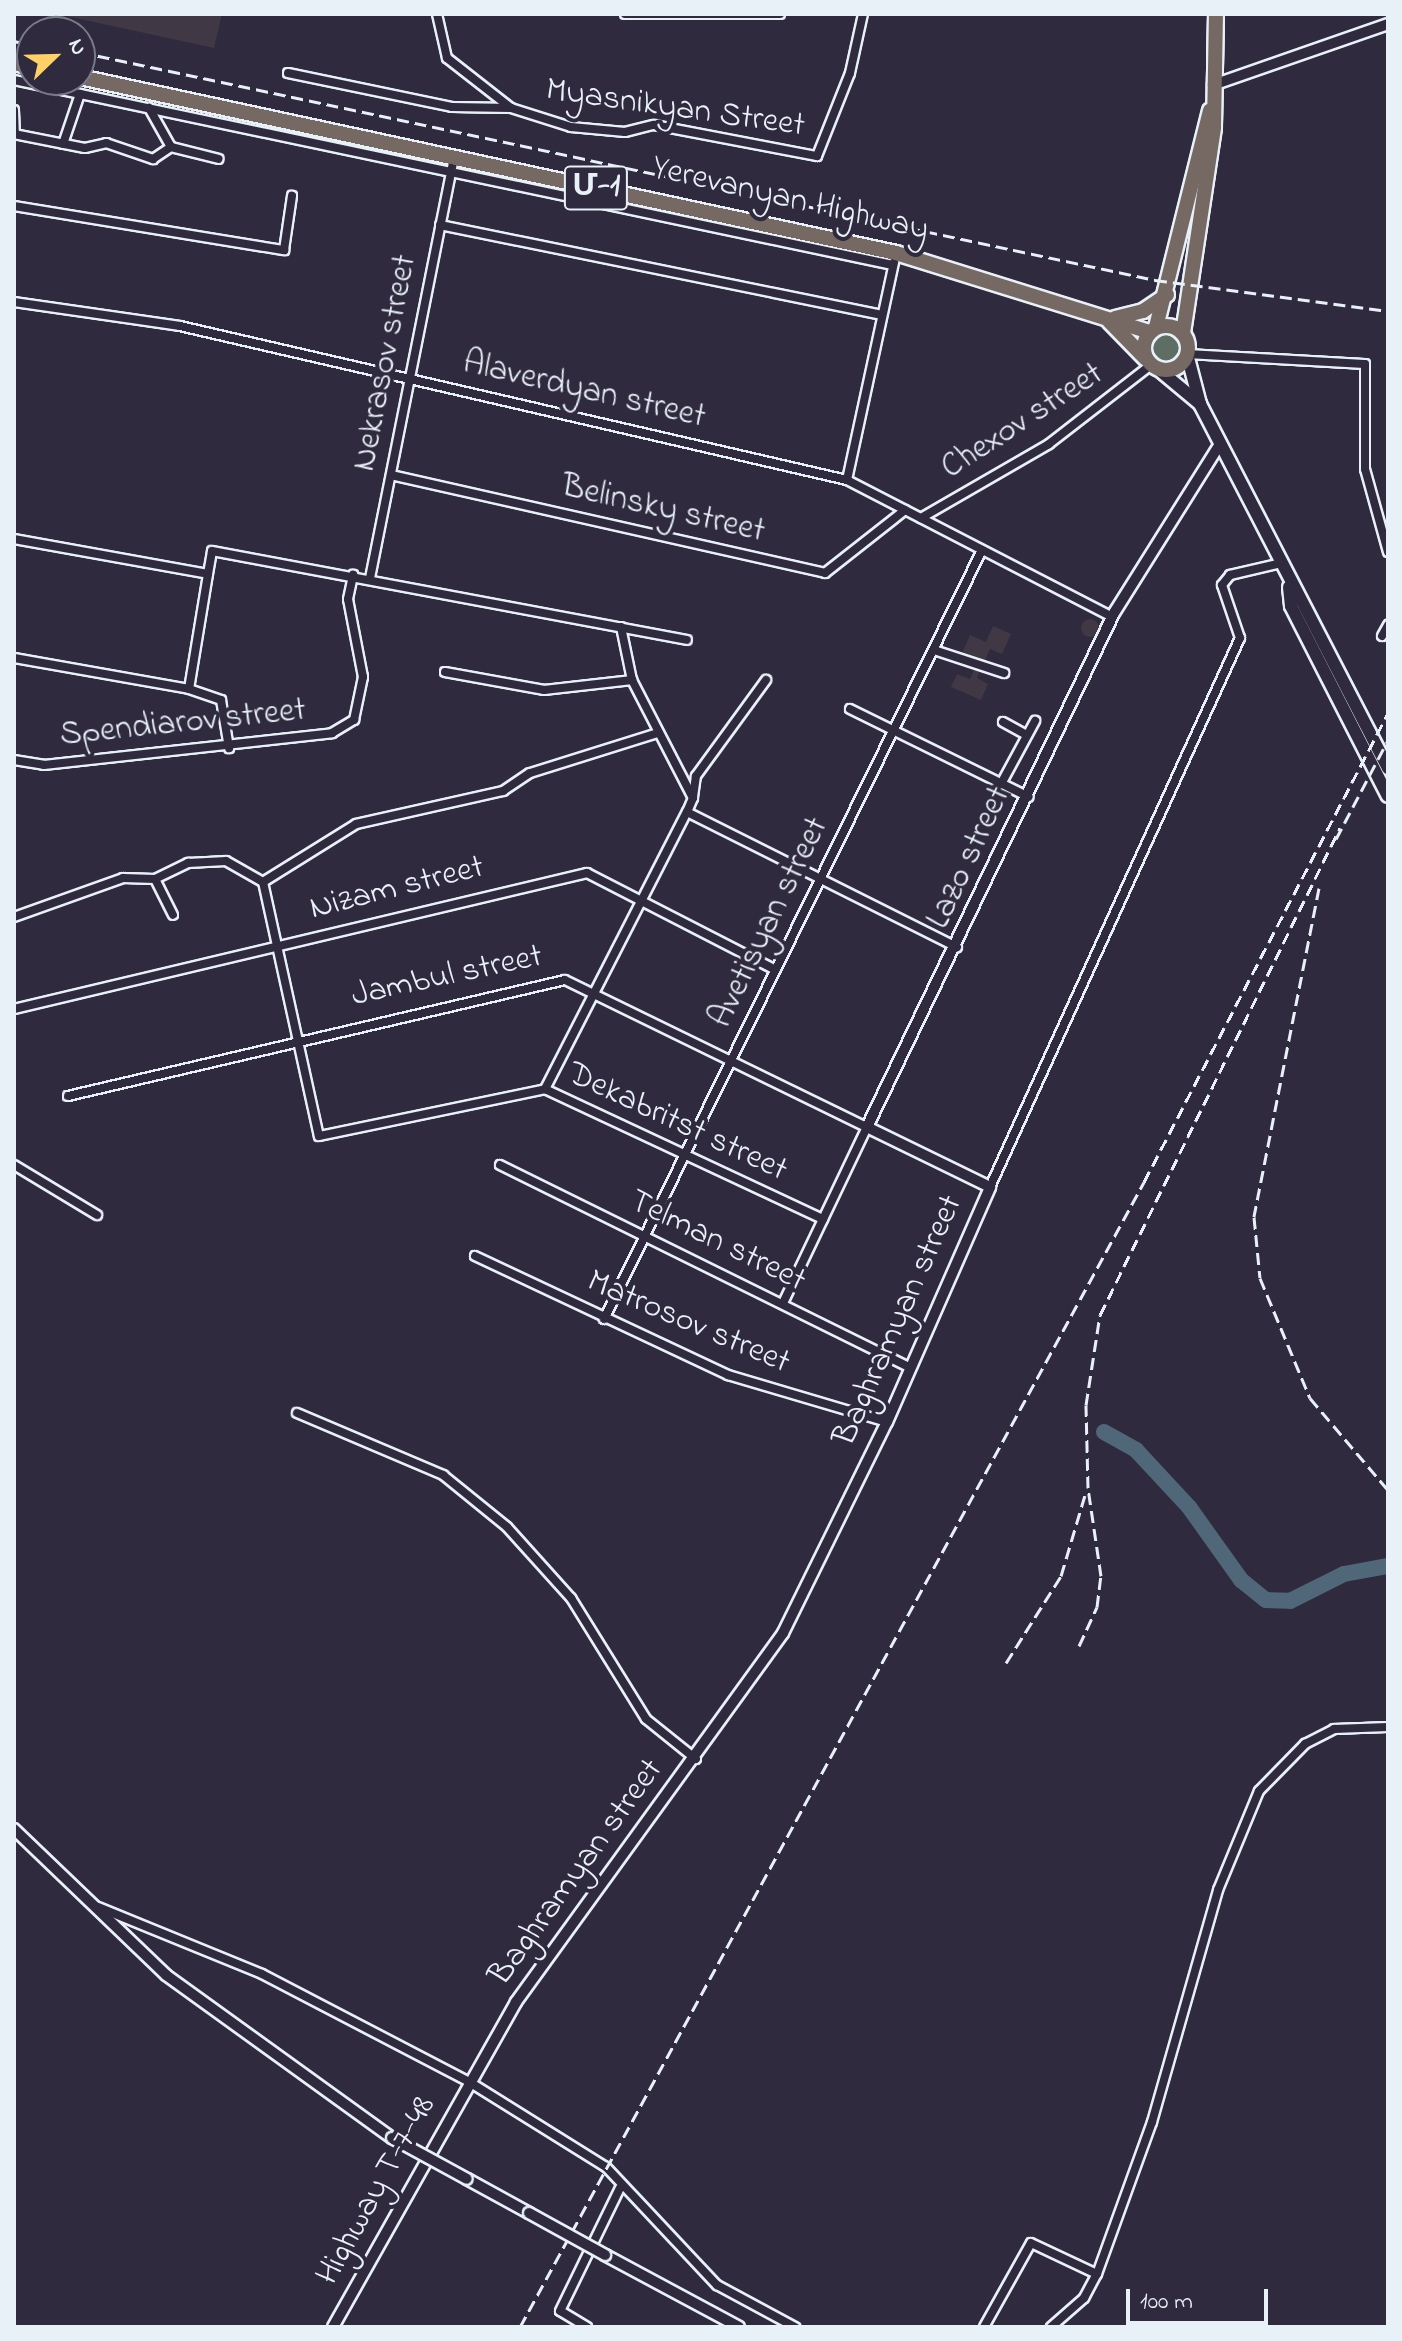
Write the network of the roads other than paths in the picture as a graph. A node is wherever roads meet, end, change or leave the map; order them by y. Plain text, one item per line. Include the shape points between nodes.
1 (437, 14) edge
2 (625, 14) edge
3 (780, 14) edge
4 (863, 14) edge
5 (1216, 14) edge
6 (1388, 24) edge
7 (288, 73) dead end
8 (96, 81) edge
9 (1213, 85) junction
10 (79, 96) edge
11 (90, 96) edge
12 (149, 108) junction
13 (511, 108) junction
14 (14, 110) edge
15 (1210, 111) junction
16 (14, 134) edge
17 (63, 144) junction
18 (171, 147) junction
19 (219, 159) dead end
20 (452, 164) junction
21 (292, 196) dead end
22 (14, 206) edge
23 (440, 225) junction
24 (894, 259) junction
25 (1167, 295) junction
26 (14, 302) edge
27 (881, 315) junction
28 (1106, 318) junction
29 (1153, 330) junction
30 (1183, 333) junction
31 (1187, 354) junction
32 (1152, 364) junction
33 (410, 377) junction
34 (1200, 404) junction
35 (1220, 444) junction
36 (391, 475) junction
37 (847, 480) junction
38 (905, 510) junction
39 (921, 518) junction
40 (14, 539) edge
41 (982, 550) junction
42 (1388, 552) edge
43 (1277, 564) junction
44 (208, 574) junction
45 (353, 575) junction
46 (370, 578) junction
47 (1289, 587) junction
48 (1113, 617) junction
49 (1388, 625) edge
50 (621, 627) junction
51 (1382, 636) dead end
52 (687, 640) dead end
53 (934, 650) junction
54 (14, 658) edge
55 (445, 672) dead end
56 (1004, 673) dead end
57 (632, 680) junction
58 (766, 680) dead end
59 (189, 689) junction
60 (850, 709) dead end
61 (1035, 721) dead end
62 (1003, 722) dead end
63 (893, 732) junction
64 (658, 733) junction
65 (1026, 735) junction
66 (229, 748) junction
67 (14, 760) edge
68 (1387, 764) edge
69 (1001, 784) junction
70 (1388, 796) edge
71 (693, 798) junction
72 (1030, 798) junction
73 (687, 812) junction
74 (821, 878) junction
75 (155, 879) junction
76 (263, 882) junction
77 (641, 897) junction
78 (173, 915) dead end
79 (14, 917) edge
80 (278, 945) junction
81 (959, 948) junction
82 (776, 970) junction
83 (596, 991) junction
84 (14, 1009) edge
85 (298, 1038) junction
86 (732, 1058) junction
87 (545, 1089) junction
88 (68, 1096) dead end
89 (867, 1127) junction
90 (685, 1154) junction
91 (14, 1165) edge
92 (500, 1165) dead end
93 (990, 1187) junction
94 (97, 1215) dead end
95 (823, 1219) junction
96 (644, 1236) junction
97 (475, 1256) dead end
98 (783, 1303) junction
99 (604, 1319) junction
100 (910, 1368) junction
101 (297, 1413) dead end
102 (887, 1422) junction
103 (1388, 1727) edge
104 (696, 1759) junction
105 (14, 1829) edge
106 (90, 1903) junction
107 (471, 2083) junction
108 (620, 2188) junction
109 (1097, 2274) junction
110 (333, 2327) edge
111 (587, 2327) edge
112 (739, 2327) edge
113 (795, 2327) edge
114 (984, 2327) edge
115 (1051, 2327) edge

1 - 13 street, Myasnikyan Street via 447,58
2 - 3 street
4 - 13 street, Myasnikyan Street via 850,73 817,156 654,125 625,132 571,127
5 - 9 highway
6 - 9 street
7 - 13 street via 452,107
8 - 20 highway, Yerevanyan Highway / Մ-1
9 - 15 highway
10 - 17 street
11 - 12 street
12 - 18 street
12 - 20 street
14 - 16 street
15 - 25 highway
15 - 30 highway via 1214,127
16 - 17 street
17 - 18 street via 106,143 153,159
18 - 19 street
20 - 23 street, Nekrasov street
20 - 24 highway, Yerevanyan Highway / Մ-1
21 - 22 street via 284,250
23 - 27 street
23 - 33 street, Nekrasov street
24 - 27 street
24 - 28 highway, Yerevanyan Highway / Մ-1
25 - 28 highway via 1143,311
25 - 29 highway
26 - 33 street, Alaverdyan street via 180,326
27 - 37 street
28 - 29 highway, Yerevanyan Highway / Մ-1
28 - 32 highway, Yerevanyan Highway / Մ-1
29 - 30 highway, Yerevanyan Highway
29 - 32 highway
30 - 31 highway
31 - 32 highway via 1172,369
31 - 34 main road
31 - 42 street via 1365,364 1365,469
32 - 34 main road
32 - 39 street, Chexov street via 1049,444
33 - 36 street, Nekrasov street
33 - 37 street, Alaverdyan street
34 - 35 main road
35 - 43 main road
35 - 48 street, Lazo street
36 - 38 street, Belinsky street via 825,573
36 - 46 street, Nekrasov street
37 - 38 street, Alaverdyan street
38 - 39 street, Alaverdyan street
39 - 41 street, Alaverdyan street
40 - 44 street
41 - 48 street, Alaverdyan street
41 - 53 street, Avetisyan street
43 - 47 main road
43 - 93 street, Baghramyan street via 1230,575 1222,585 1240,638
44 - 45 street via 212,551
44 - 59 street
45 - 46 street
45 - 66 street, Spendiarov street via 349,610 363,677 354,720 332,733
46 - 50 street
47 - 68 main road
47 - 70 main road via 1291,606
48 - 72 street, Lazo street
49 - 51 street
50 - 52 street
50 - 57 street
53 - 56 street
53 - 63 street, Avetisyan street
54 - 59 street
55 - 57 street via 544,690
57 - 64 street
58 - 71 street via 696,776
59 - 66 street via 221,700
60 - 63 street
61 - 65 street
62 - 65 street
63 - 69 street
63 - 74 street, Avetisyan street
64 - 71 street
64 - 76 street via 530,773 503,791 356,824
65 - 69 street
66 - 67 street, Spendiarov street via 44,765
69 - 72 street
71 - 73 street
72 - 81 street, Lazo street
73 - 74 street
73 - 77 street
74 - 81 street
74 - 82 street, Avetisyan street
75 - 76 street via 188,863 226,861
75 - 78 street
75 - 79 street via 123,878
76 - 80 street
77 - 80 street, Nizam street via 587,873
77 - 82 street, Nizam street
77 - 83 street
80 - 84 street, Nizam street
80 - 85 street
81 - 89 street, Lazo street
82 - 86 street, Avetisyan street
83 - 85 street, Jambul street via 565,980
83 - 86 street, Jambul street
83 - 87 street
85 - 87 street, Dekabritst street via 319,1136
85 - 88 street, Jambul street
86 - 89 street, Jambul street
86 - 90 street, Avetisyan street
87 - 90 street, Dekabritst street
89 - 93 street, Jambul street
89 - 95 street, Lazo street
90 - 95 street, Dekabritst street
90 - 96 street, Avetisyan street
91 - 94 street
92 - 96 street, Telman street
93 - 100 street, Baghramyan street
95 - 98 street, Lazo street
96 - 98 street, Telman street
96 - 99 street, Avetisyan street
97 - 99 street, Matrosov street
98 - 100 street, Telman street
99 - 102 street, Matrosov street via 728,1375
100 - 102 street, Baghramyan street
101 - 104 street via 443,1475 507,1527 571,1598 646,1719
102 - 104 street, Baghramyan street via 783,1633
103 - 109 street via 1334,1729 1305,1744 1247,1812
104 - 107 street, Baghramyan street via 516,2002
105 - 106 street
106 - 107 street via 262,1974
106 - 112 street, bridge via 255,2045 392,2138
107 - 108 street via 606,2167
107 - 110 street, Highway T-7-48
108 - 111 street via 560,2311
108 - 113 street via 717,2285
109 - 114 street via 1031,2243
109 - 115 street via 1084,2298

